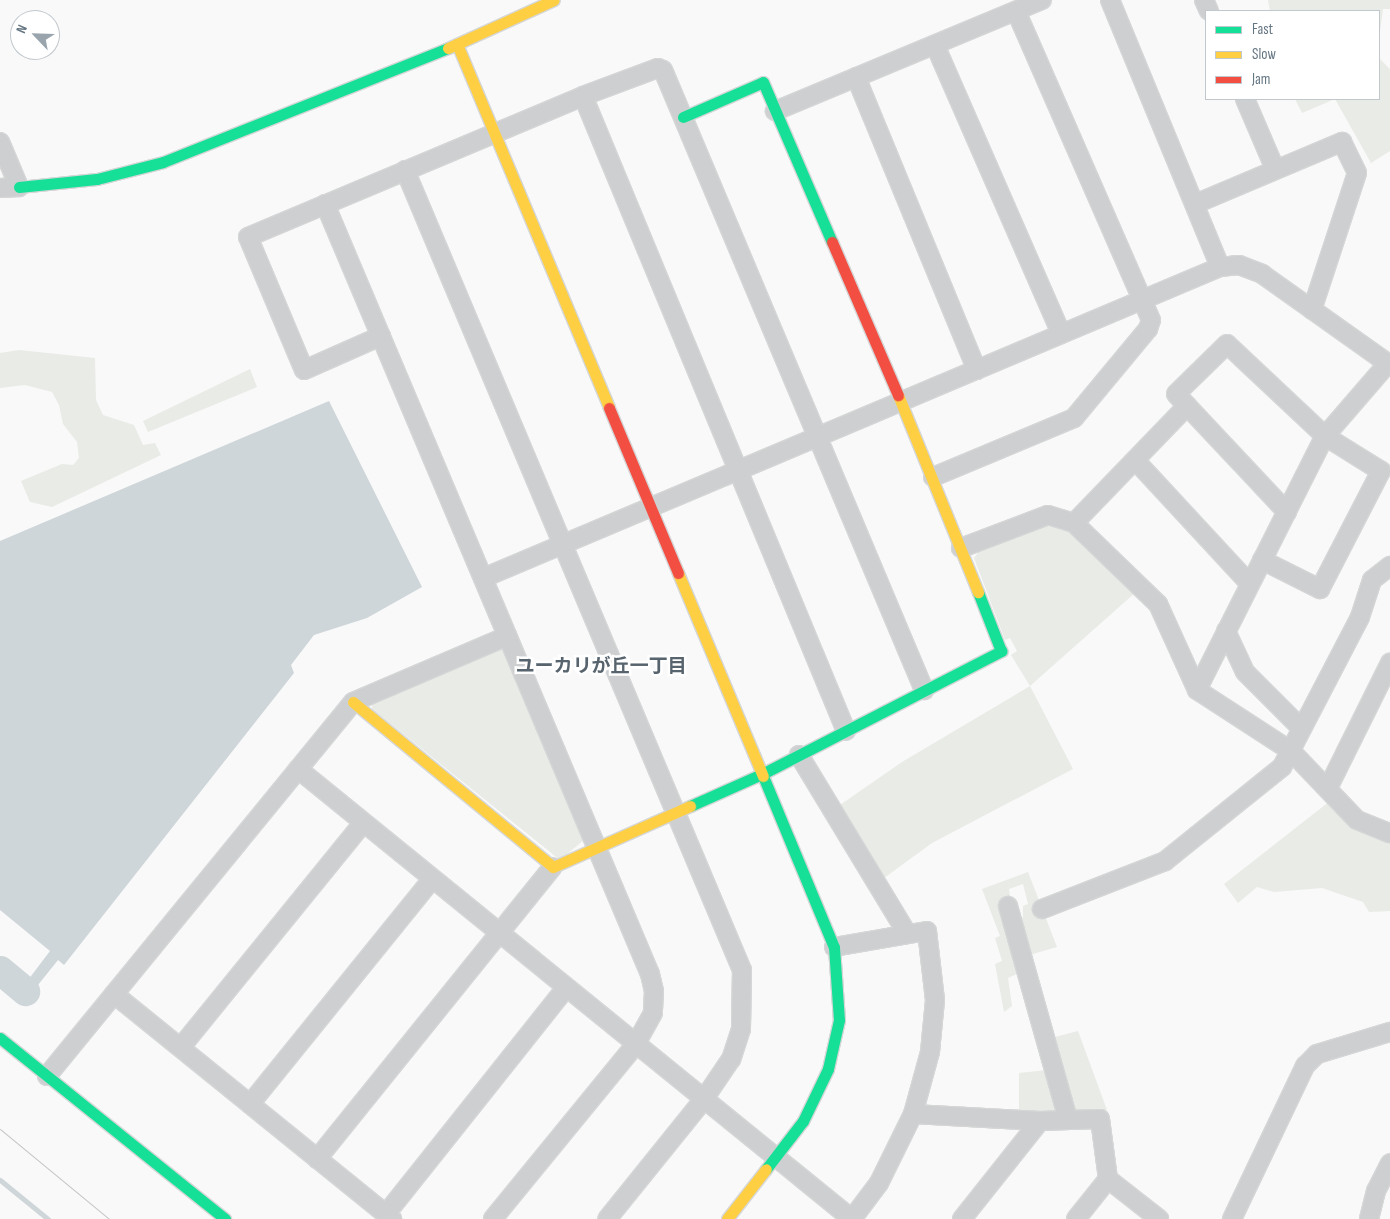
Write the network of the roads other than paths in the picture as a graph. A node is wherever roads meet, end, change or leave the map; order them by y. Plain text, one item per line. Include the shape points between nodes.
1 (554, 0) edge
2 (1042, 0) edge
3 (1110, 0) edge
4 (1016, 11) junction
5 (457, 44) junction
6 (935, 45) junction
7 (856, 78) junction
8 (583, 96) junction
9 (1245, 100) edge
10 (775, 111) junction
11 (683, 117) junction
12 (494, 133) junction
13 (0, 142) edge
14 (1275, 169) junction
15 (405, 170) junction
16 (19, 187) junction
17 (0, 188) edge
18 (325, 204) junction
19 (1195, 204) junction
20 (1220, 267) junction
21 (1142, 300) junction
22 (1312, 310) junction
23 (1061, 334) junction
24 (381, 336) junction
25 (1389, 364) edge
26 (978, 370) junction
27 (900, 402) junction
28 (1187, 406) junction
29 (1325, 436) junction
30 (818, 437) junction
31 (1135, 460) junction
32 (738, 471) junction
33 (933, 477) junction
34 (653, 507) junction
35 (1287, 512) junction
36 (1074, 523) junction
37 (563, 544) junction
38 (961, 548) junction
39 (1262, 560) junction
40 (1390, 566) edge
41 (483, 578) junction
42 (1250, 584) junction
43 (1226, 631) junction
44 (508, 636) junction
45 (1390, 663) edge
46 (924, 690) junction
47 (1197, 690) junction
48 (353, 702) junction
49 (1301, 728) junction
50 (846, 731) junction
51 (1291, 751) junction
52 (799, 755) junction
53 (298, 769) junction
54 (764, 773) junction
55 (1328, 788) junction
56 (677, 813) junction
57 (363, 822) junction
58 (1389, 831) edge
59 (598, 849) junction
60 (553, 867) junction
61 (432, 879) junction
62 (1008, 906) dead end
63 (1042, 909) dead end
64 (906, 932) junction
65 (499, 934) junction
66 (834, 947) junction
67 (566, 988) junction
68 (114, 994) junction
69 (1390, 1032) edge
70 (0, 1038) edge
71 (636, 1044) junction
72 (180, 1048) junction
73 (48, 1076) junction
74 (704, 1099) junction
75 (250, 1104) junction
76 (913, 1114) junction
77 (1068, 1120) junction
78 (1040, 1122) junction
79 (777, 1157) junction
80 (317, 1158) junction
81 (1390, 1164) edge
82 (1108, 1179) junction
83 (389, 1217) edge
84 (225, 1219) edge
85 (493, 1219) edge
86 (607, 1219) edge
87 (727, 1219) edge
88 (852, 1219) edge
89 (962, 1219) edge
90 (1076, 1219) edge
91 (1159, 1219) edge
92 (1232, 1219) edge
93 (1369, 1219) edge

1 - 5 street
2 - 4 street
3 - 19 street
4 - 6 street
4 - 21 street
5 - 12 street
5 - 16 street via 163,162 97,178
6 - 7 street
6 - 23 street
7 - 10 street
7 - 26 street
8 - 11 street via 658,68 663,70
8 - 12 street
8 - 32 street
9 - 14 street
10 - 11 street via 763,82
10 - 27 street
11 - 30 street
12 - 15 street
12 - 34 street
13 - 16 street
14 - 19 street
14 - 22 street via 1342,142 1357,174
15 - 18 street
15 - 37 street
16 - 17 street
18 - 24 street
18 - 24 street via 248,237 304,370
19 - 20 street
20 - 21 street
20 - 22 street via 1252,269
21 - 23 street
21 - 33 street via 1151,320 1148,329 1074,418
22 - 25 street
23 - 26 street
24 - 41 street
25 - 29 street
26 - 27 street
27 - 30 street
27 - 33 street
28 - 29 street via 1176,394 1227,344
28 - 31 street
28 - 35 street
29 - 35 street
29 - 39 street via 1381,471 1320,589
30 - 32 street
30 - 46 street
31 - 36 street
31 - 42 street
32 - 34 street
32 - 50 street
33 - 38 street
34 - 37 street
34 - 54 street
35 - 39 street
36 - 38 street via 1048,515
36 - 47 street via 1158,604
37 - 41 street
37 - 56 street
38 - 46 street via 1001,651
39 - 42 street
40 - 49 street via 1372,580 1360,617
41 - 44 street
42 - 43 street
43 - 47 street
43 - 49 street via 1246,672
44 - 48 street
44 - 59 street
45 - 55 street
46 - 50 street
47 - 51 street
48 - 53 street
48 - 60 street
49 - 51 street
50 - 52 street
51 - 55 street
51 - 63 street via 1282,767 1165,861
52 - 54 street
52 - 64 street
53 - 57 street
53 - 68 street
54 - 56 street
54 - 66 street
55 - 58 street via 1357,820
56 - 59 street
56 - 74 street via 737,952 743,978 738,1043
57 - 61 street
57 - 72 street
59 - 60 street
59 - 71 street via 654,991 653,1013
60 - 65 street
61 - 65 street
61 - 75 street
62 - 77 street
64 - 66 street
64 - 76 street via 928,931 934,1000 930,1052
65 - 67 street
65 - 80 street
66 - 79 street via 840,987 834,1046 803,1121
67 - 71 street
67 - 83 street
68 - 72 street
68 - 73 street
69 - 92 street via 1317,1054 1305,1066
70 - 73 street
71 - 74 street
71 - 85 street
72 - 75 street
73 - 84 street
74 - 79 street
74 - 86 street
75 - 80 street
76 - 78 street
76 - 88 street via 879,1183
77 - 78 street
77 - 82 street via 1100,1119
78 - 89 street
79 - 87 street
79 - 88 street
80 - 83 street
81 - 93 street via 1376,1191
82 - 90 street
82 - 91 street

